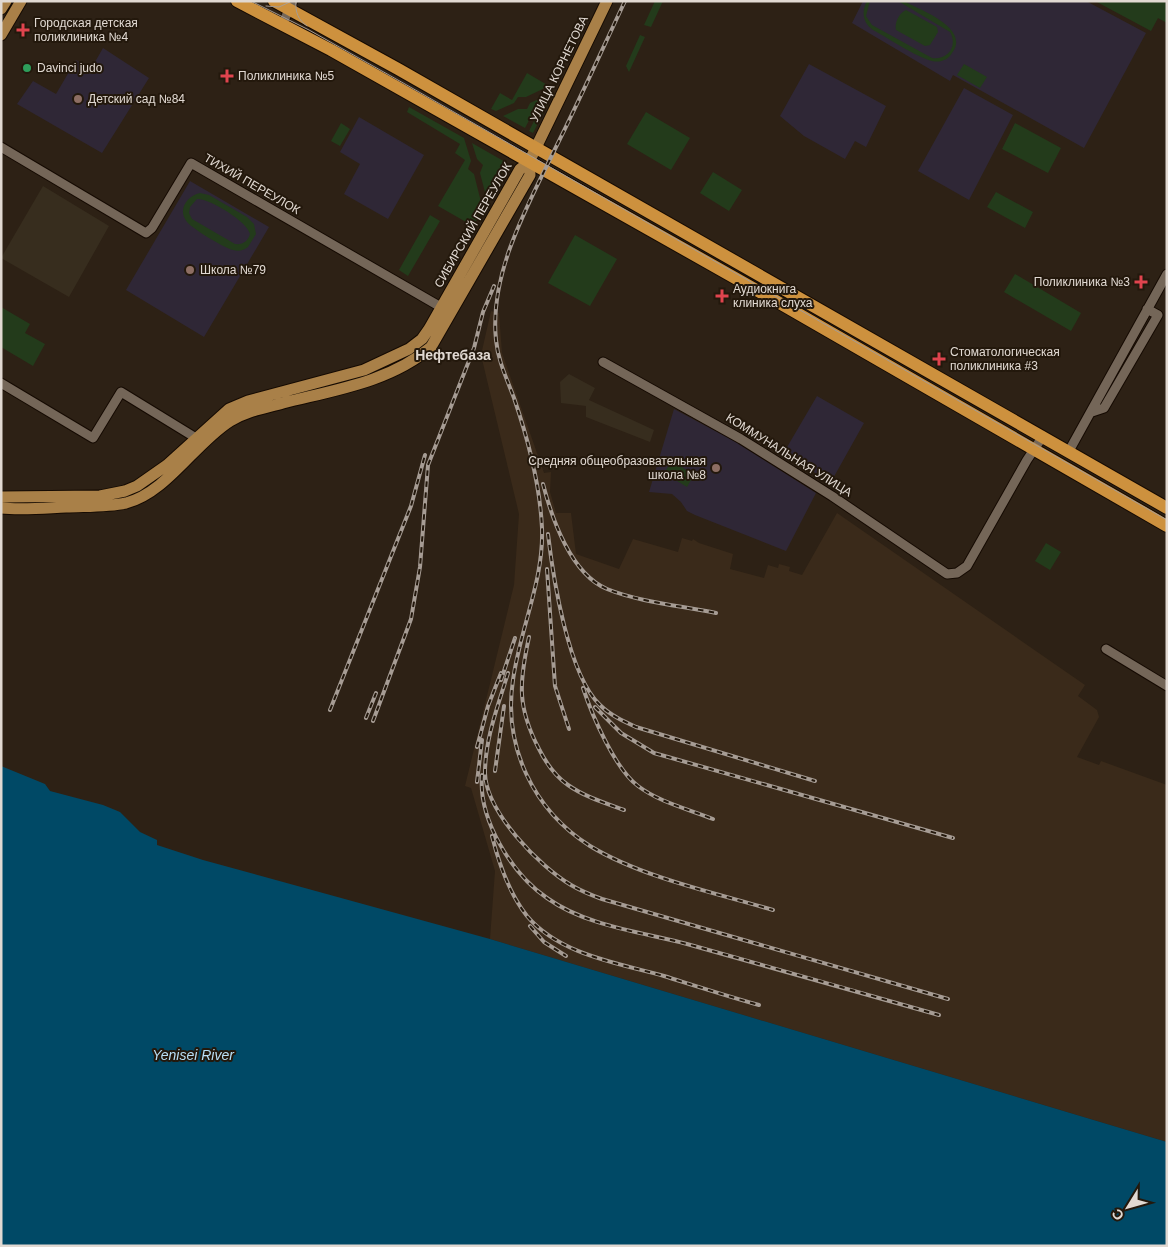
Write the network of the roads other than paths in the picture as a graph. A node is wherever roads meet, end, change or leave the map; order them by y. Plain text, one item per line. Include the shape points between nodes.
1 (6, 1) edge
2 (21, 1) edge
3 (237, 1) edge
4 (274, 1) edge
5 (607, 1) edge
6 (292, 5) edge
7 (1, 9) edge
8 (282, 25) junction
9 (1, 35) edge
10 (1, 147) edge
11 (536, 148) junction
12 (528, 162) junction
13 (1167, 274) edge
14 (445, 310) junction
15 (603, 362) dead end
16 (1, 383) edge
17 (1043, 436) junction
18 (196, 438) junction
19 (1034, 450) junction
20 (1069, 451) junction
21 (158, 478) junction
22 (1, 497) edge
23 (100, 501) junction
24 (1, 508) edge
25 (1167, 508) edge
26 (1167, 526) edge
27 (1106, 649) dead end
28 (1167, 686) edge

1 - 7 main road
2 - 9 main road
3 - 8 highway
4 - 6 highway
5 - 11 main road, УЛИЦА КОРНЕТОВА
6 - 8 street
6 - 11 highway
8 - 12 highway
10 - 14 street, ТИХИЙ ПЕРЕУЛОК via 146,234 191,163
11 - 12 main road, УЛИЦА КОРНЕТОВА
11 - 17 highway
12 - 14 main road, СИБИРСКИЙ ПЕРЕУЛОК via 520,169
12 - 19 highway
13 - 20 street
14 - 18 main road, СИБИРСКИЙ ПЕРЕУЛОК via 422,339 387,361 248,401 223,414
14 - 21 main road, СИБИРСКИЙ ПЕРЕУЛОК via 430,347 418,358 367,381 250,412 230,421
15 - 19 street, КОММУНАЛЬНАЯ УЛИЦА via 734,434 947,574 957,573 967,566
16 - 18 street via 93,438 121,392
17 - 19 street
17 - 20 highway
18 - 21 main road, СИБИРСКИЙ ПЕРЕУЛОК
19 - 26 highway
20 - 25 highway
21 - 23 main road, СИБИРСКИЙ ПЕРЕУЛОК
22 - 23 main road, СИБИРСКИЙ ПЕРЕУЛОК
23 - 24 main road, СИБИРСКИЙ ПЕРЕУЛОК
27 - 28 street

